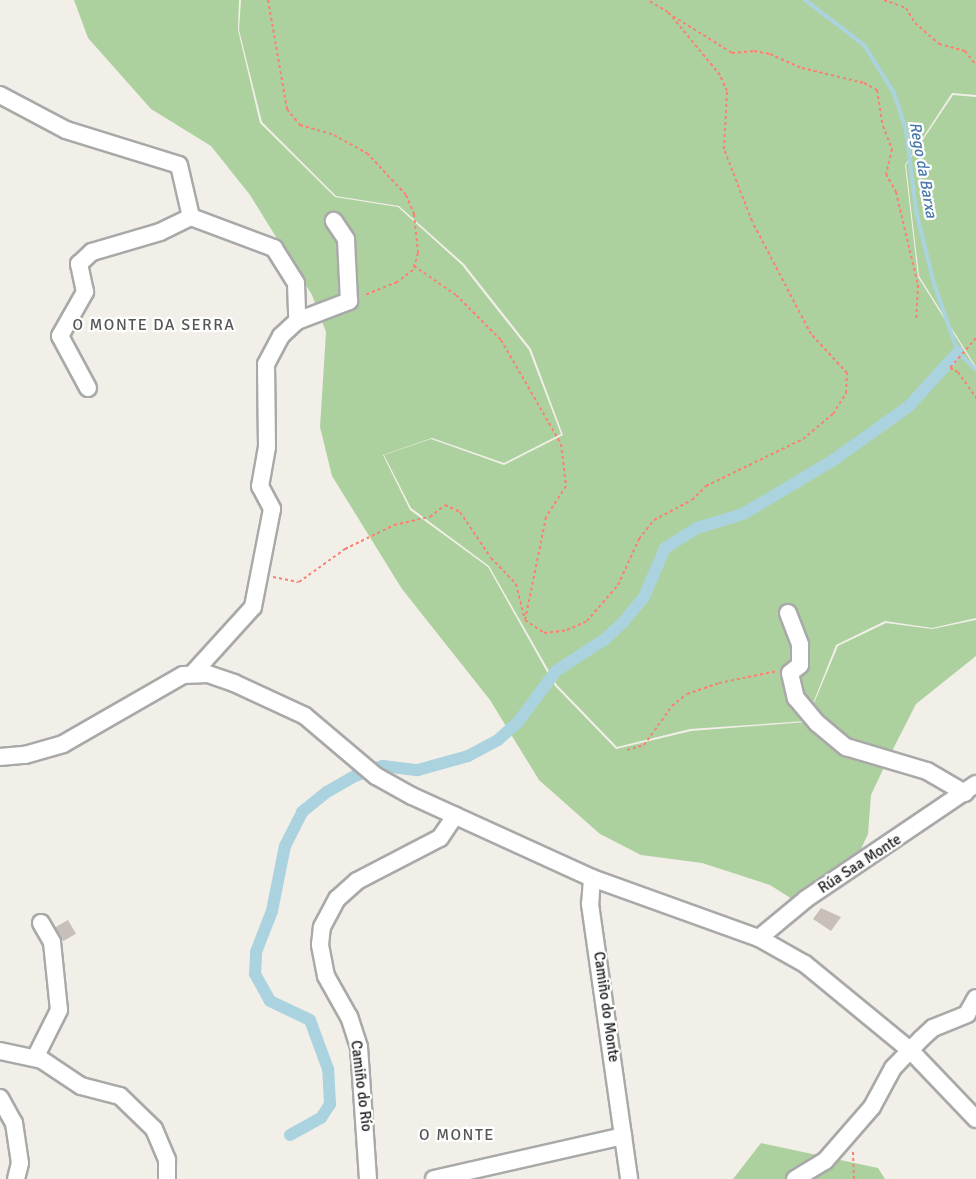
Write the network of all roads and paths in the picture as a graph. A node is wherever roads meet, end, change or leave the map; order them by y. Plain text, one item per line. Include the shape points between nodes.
1 (268, 0) edge
2 (647, 0) edge
3 (884, 0) edge
4 (668, 12) junction
5 (976, 64) edge
6 (0, 95) edge
7 (191, 217) junction
8 (334, 221) dead end
9 (414, 266) junction
10 (349, 301) junction
11 (916, 318) dead end
12 (297, 321) junction
13 (976, 338) edge
14 (88, 388) dead end
15 (976, 398) edge
16 (261, 575) junction
17 (788, 613) dead end
18 (525, 620) junction
19 (194, 672) junction
20 (790, 673) junction
21 (627, 750) dead end
22 (0, 757) edge
23 (970, 788) edge
24 (454, 816) junction
25 (592, 878) junction
26 (41, 923) dead end
27 (759, 938) junction
28 (976, 998) edge
29 (972, 1014) edge
30 (0, 1051) edge
31 (911, 1052) junction
32 (35, 1058) junction
33 (0, 1098) edge
34 (976, 1119) edge
35 (855, 1127) junction
36 (624, 1136) junction
37 (16, 1179) edge
38 (167, 1179) edge
39 (368, 1179) edge
40 (434, 1179) edge
41 (629, 1179) edge
42 (795, 1179) edge
43 (854, 1179) edge

1 - 9 path via 287,109 300,125 318,134 334,135 367,153 394,181 414,214 418,253
2 - 4 path
3 - 5 path via 906,8 915,23 939,44 965,51
4 - 11 path via 709,42 732,53 770,54 877,90 883,126 892,149 886,174 896,192 918,285
4 - 18 path via 720,75 727,91 724,149 740,190 811,334 847,373 846,393 833,414 803,439 706,486 692,500 654,520 639,539 618,585 586,621 567,630 544,633
6 - 7 street via 66,130 178,165
7 - 12 street via 274,248 296,283
7 - 14 street via 160,232 92,252 79,264 85,292 60,336
8 - 10 street via 346,239
9 - 10 path via 397,282
9 - 18 path via 456,295 501,340 561,444 566,486 546,517
10 - 12 street
12 - 16 street via 281,336 266,364 267,447 260,486 272,509
13 - 15 path via 950,368 958,372
16 - 18 path via 299,582 345,549 394,525 430,517 445,505 460,512 491,558 516,584
16 - 19 street via 253,607
17 - 20 street via 800,645 800,665
19 - 22 street via 171,679 63,744
19 - 24 street via 234,683 296,711 375,776
20 - 21 path via 763,674 687,694 672,706 644,745
20 - 23 street, Rúa Saa Monte via 796,698 805,710 846,747
23 - 27 street, Rúa Saa Monte via 806,899
24 - 25 street
24 - 39 street, Camiño do Río via 440,838 357,881 337,899 322,927 320,945 326,976 349,1017 359,1047
25 - 27 street
25 - 36 street, Camiño do Monte via 590,904
26 - 32 street via 52,942 59,1010
27 - 31 street via 805,964
28 - 29 street
29 - 31 street via 933,1028
30 - 32 street
31 - 34 street
31 - 35 street via 893,1068 872,1107
32 - 38 street via 81,1086 120,1096 148,1120 166,1160
33 - 37 street via 14,1123 20,1163
35 - 42 street via 825,1161
35 - 43 path
36 - 40 street
36 - 41 street, Camiño do Monte

